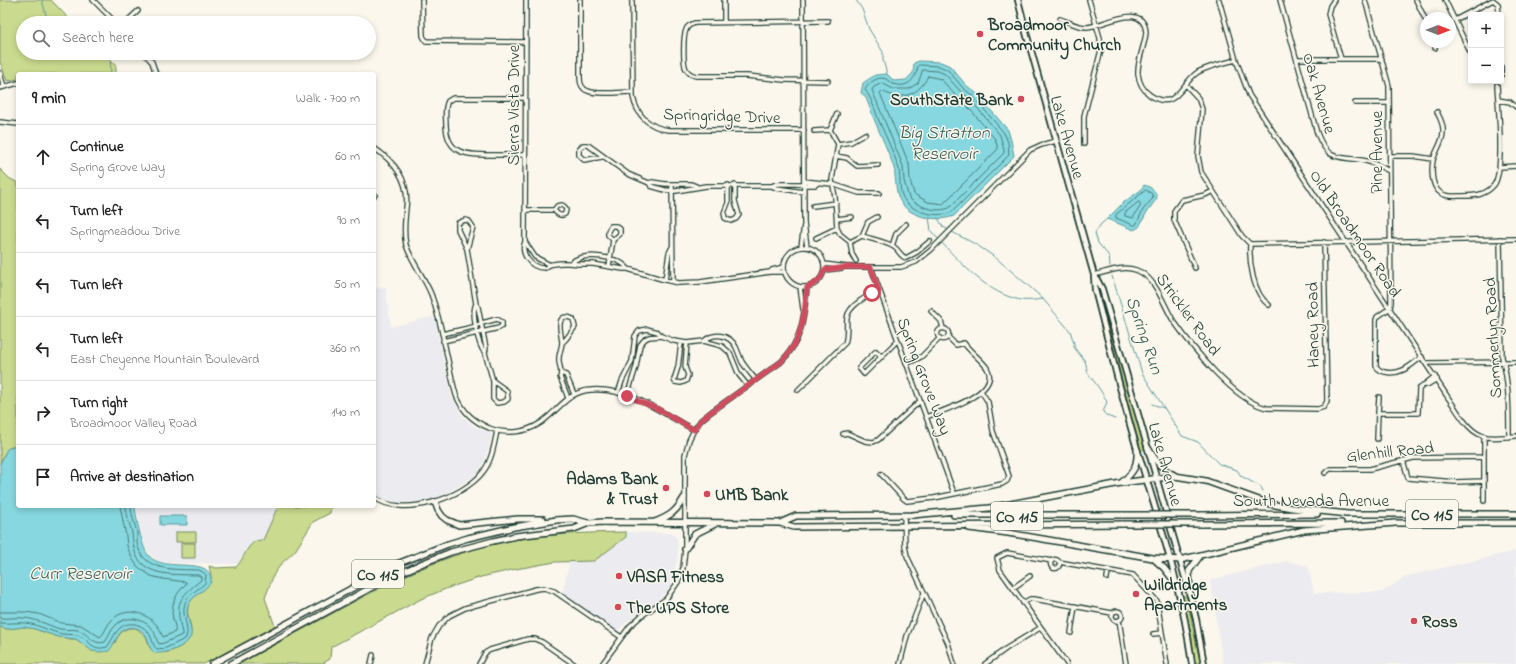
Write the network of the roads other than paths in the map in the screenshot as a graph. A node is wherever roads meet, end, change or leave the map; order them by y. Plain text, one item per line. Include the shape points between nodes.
1 (93, 0) edge
2 (422, 0) edge
3 (526, 0) edge
4 (580, 0) edge
5 (632, 0) edge
6 (724, 0) edge
7 (803, 0) edge
8 (1017, 0) edge
9 (1089, 0) edge
10 (1219, 0) edge
11 (1280, 0) edge
12 (1334, 0) edge
13 (1365, 0) edge
14 (1416, 0) edge
15 (1445, 0) edge
16 (138, 11) dead end
17 (1422, 12) edge
18 (1451, 12) edge
19 (1470, 12) edge
20 (1499, 12) edge
21 (1468, 13) edge
22 (109, 16) edge
23 (133, 16) edge
24 (1060, 19) dead end
25 (1456, 19) edge
26 (828, 21) dead end
27 (685, 22) dead end
28 (724, 22) junction
29 (804, 22) junction
30 (1456, 22) edge
31 (688, 26) junction
32 (1096, 26) junction
33 (525, 42) junction
34 (1468, 48) edge
35 (1297, 59) junction
36 (1341, 59) junction
37 (1382, 59) junction
38 (150, 60) edge
39 (1236, 60) junction
40 (155, 72) edge
41 (689, 72) junction
42 (0, 73) edge
43 (684, 76) dead end
44 (804, 81) junction
45 (828, 81) dead end
46 (16, 84) edge
47 (1186, 85) junction
48 (1497, 85) dead end
49 (2, 87) edge
50 (584, 88) junction
51 (579, 92) dead end
52 (632, 92) junction
53 (525, 98) junction
54 (1498, 100) junction
55 (1355, 103) dead end
56 (1389, 103) junction
57 (1516, 108) edge
58 (1437, 112) dead end
59 (837, 114) dead end
60 (0, 122) edge
61 (16, 124) edge
62 (804, 130) junction
63 (830, 130) junction
64 (814, 131) dead end
65 (865, 134) dead end
66 (1056, 141) junction
67 (838, 144) junction
68 (1084, 144) dead end
69 (376, 150) edge
70 (525, 155) junction
71 (836, 156) junction
72 (1390, 156) junction
73 (602, 157) junction
74 (1433, 159) junction
75 (878, 165) dead end
76 (1516, 166) edge
77 (1500, 167) junction
78 (1389, 171) junction
79 (649, 183) junction
80 (804, 183) junction
81 (672, 184) junction
82 (832, 184) junction
83 (728, 185) junction
84 (735, 185) junction
85 (696, 186) junction
86 (772, 186) junction
87 (672, 191) junction
88 (1213, 191) junction
89 (804, 192) junction
90 (879, 193) dead end
91 (836, 202) junction
92 (813, 206) dead end
93 (525, 210) junction
94 (554, 210) dead end
95 (852, 217) dead end
96 (877, 217) dead end
97 (836, 219) junction
98 (804, 222) junction
99 (906, 224) dead end
100 (837, 228) junction
101 (862, 236) junction
102 (816, 238) dead end
103 (1500, 239) junction
104 (1516, 239) edge
105 (613, 240) dead end
106 (930, 241) dead end
107 (1390, 241) junction
108 (525, 242) junction
109 (850, 242) junction
110 (1324, 242) junction
111 (1345, 242) junction
112 (1250, 244) junction
113 (892, 246) junction
114 (672, 247) junction
115 (801, 247) junction
116 (807, 247) junction
117 (467, 249) junction
118 (610, 258) junction
119 (856, 261) dead end
120 (572, 262) junction
121 (824, 264) junction
122 (550, 265) junction
123 (609, 266) junction
124 (847, 267) junction
125 (871, 267) junction
126 (1195, 268) dead end
127 (628, 269) junction
128 (784, 270) junction
129 (824, 270) junction
130 (1094, 275) junction
131 (665, 280) junction
132 (673, 282) junction
133 (800, 287) junction
134 (807, 287) junction
135 (879, 291) junction
136 (476, 304) junction
137 (1269, 305) dead end
138 (1390, 308) junction
139 (932, 312) dead end
140 (804, 313) junction
141 (482, 322) junction
142 (476, 326) junction
143 (944, 328) junction
144 (483, 332) junction
145 (477, 333) junction
146 (442, 334) junction
147 (661, 336) junction
148 (948, 337) junction
149 (940, 338) junction
150 (443, 341) junction
151 (704, 341) junction
152 (898, 341) junction
153 (681, 342) junction
154 (562, 343) junction
155 (687, 343) junction
156 (484, 352) junction
157 (635, 354) junction
158 (739, 356) junction
159 (882, 357) junction
160 (1422, 357) junction
161 (733, 359) junction
162 (1504, 362) junction
163 (1516, 362) edge
164 (1426, 363) junction
165 (906, 364) junction
166 (562, 373) junction
167 (1436, 378) junction
168 (756, 380) junction
169 (493, 381) junction
170 (748, 386) junction
171 (798, 390) dead end
172 (981, 391) junction
173 (618, 393) junction
174 (574, 394) junction
175 (627, 396) junction
176 (1379, 397) dead end
177 (568, 398) junction
178 (920, 401) junction
179 (1324, 407) joint
180 (1378, 413) junction
181 (926, 417) junction
182 (694, 430) junction
183 (497, 431) junction
184 (843, 434) dead end
185 (1484, 436) junction
186 (1516, 436) edge
187 (1509, 437) junction
188 (1377, 439) dead end
189 (1148, 448) junction
190 (1137, 450) junction
191 (1484, 457) junction
192 (1403, 460) junction
193 (1325, 473) dead end
194 (881, 474) dead end
195 (1175, 476) junction
196 (1156, 478) junction
197 (1146, 479) junction
198 (1484, 482) junction
199 (1121, 483) junction
200 (954, 493) junction
201 (684, 498) junction
202 (376, 499) edge
203 (1484, 501) dead end
204 (436, 502) junction
205 (1348, 514) junction
206 (1516, 514) edge
207 (904, 515) junction
208 (912, 515) junction
209 (557, 520) junction
210 (589, 523) junction
211 (653, 523) junction
212 (684, 523) junction
213 (716, 523) junction
214 (780, 523) junction
215 (1396, 523) junction
216 (1516, 523) edge
217 (940, 525) junction
218 (904, 526) junction
219 (685, 549) junction
220 (1201, 555) junction
221 (1153, 558) junction
222 (1169, 560) junction
223 (1180, 560) junction
224 (1052, 561) junction
225 (1060, 562) junction
226 (1108, 571) junction
227 (1030, 576) dead end
228 (1107, 578) dead end
229 (1175, 582) junction
230 (1013, 588) junction
231 (924, 593) junction
232 (1190, 595) junction
233 (1023, 603) junction
234 (1075, 606) junction
235 (1112, 613) junction
236 (1119, 620) junction
237 (1040, 628) junction
238 (1071, 633) dead end
239 (1162, 633) junction
240 (1153, 634) dead end
241 (621, 637) junction
242 (373, 655) dead end
243 (212, 664) edge
244 (231, 664) edge
245 (371, 664) edge
246 (425, 664) edge
247 (479, 664) edge
248 (574, 664) edge
249 (602, 664) edge
250 (900, 664) edge
251 (954, 664) edge
252 (985, 664) edge
253 (1067, 664) edge
254 (1126, 664) edge
255 (1167, 664) edge
256 (1192, 664) edge
257 (1204, 664) edge

1 - 22 street
2 - 33 street via 423,36 426,41
3 - 33 street, Sierra Vista Drive
4 - 50 street via 580,78
5 - 52 street, Springridge Drive
6 - 28 street
7 - 29 street
8 - 66 main road, Lake Avenue
9 - 32 street
10 - 39 street, Old Broadmoor Road
11 - 35 street, Oak Avenue
12 - 36 street via 1328,14
13 - 37 street, Pine Avenue
14 - 17 street
15 - 18 street
16 - 23 street
19 - 20 street via 1493,0 1498,4
21 - 25 street
24 - 32 street via 1078,26
26 - 29 street
27 - 31 street
28 - 29 street
28 - 31 street via 695,23
29 - 44 street
30 - 34 street
31 - 41 street via 685,34 685,65
32 - 47 street via 1126,16 1139,19 1146,32 1138,70 1142,87 1149,94 1164,100 1173,98
32 - 68 street via 1101,50 1084,116
33 - 53 street, Sierra Vista Drive
35 - 36 street
35 - 78 street, Oak Avenue via 1317,133 1329,154 1338,158 1370,162
36 - 37 street
37 - 56 street, Pine Avenue via 1388,80
38 - 40 street
39 - 47 street via 1200,71
39 - 111 street, Old Broadmoor Road via 1252,101
41 - 43 street
41 - 44 street via 696,76 752,76
42 - 49 street
44 - 45 street
44 - 62 street
46 - 49 street
47 - 88 street via 1198,98 1202,109 1199,162 1201,172
48 - 54 street
50 - 51 street
50 - 52 street via 593,92
52 - 62 street, Springridge Drive via 637,110 643,119 664,130
53 - 70 street, Sierra Vista Drive
53 - 70 street via 451,98 445,107 447,134 459,152 471,155
54 - 57 street via 1510,102
54 - 77 street
55 - 56 street
56 - 72 street, Pine Avenue
58 - 74 street via 1443,134
59 - 63 street
60 - 61 street
62 - 80 street
63 - 64 street
63 - 67 street
65 - 67 street via 851,142
66 - 125 street via 1030,150 921,259 906,266
66 - 130 main road, Lake Avenue
67 - 71 street
69 - 146 street via 394,164 405,184 405,238 409,252 430,293
70 - 93 street, Sierra Vista Drive
71 - 75 street via 847,158 856,166
71 - 82 street
72 - 74 street
72 - 78 street, Pine Avenue
73 - 73 street via 588,145 583,145 579,150 579,155 584,160
73 - 79 street via 628,174
74 - 77 street via 1435,186 1439,192 1448,196 1477,195 1485,192 1496,182
76 - 77 street
78 - 107 street, Pine Avenue
79 - 81 street
79 - 87 street via 651,186
80 - 82 street
80 - 86 street
80 - 89 street
81 - 85 street
81 - 87 street
82 - 90 street via 858,193
82 - 91 street
83 - 84 street
83 - 84 street via 728,203 724,213 725,218 731,221 739,215 735,201
83 - 85 street
84 - 86 street
85 - 87 street
86 - 89 street
87 - 114 street
88 - 112 street
88 - 126 street via 1182,200 1174,211 1174,220
89 - 98 street
91 - 92 street
91 - 97 street
93 - 94 street
93 - 108 street, Sierra Vista Drive
95 - 97 street
96 - 101 street via 868,222
97 - 100 street
98 - 115 street
98 - 116 street
99 - 113 street via 896,234
100 - 102 street
100 - 109 street
101 - 109 street
101 - 113 street
103 - 104 street
103 - 107 street
103 - 162 street, Sommerlyn Road
105 - 118 street
106 - 113 street via 918,252 906,258
107 - 111 street
107 - 138 street, Pine Avenue
108 - 122 street via 535,257
108 - 122 street, Sierra Vista Drive via 524,253 531,262 542,268
109 - 119 street
110 - 111 street
110 - 112 street
110 - 179 street, Haney Road via 1327,401
111 - 138 street, Old Broadmoor Road
112 - 137 street via 1249,252 1257,288 1260,296
114 - 131 street
114 - 132 street
115 - 116 street
115 - 128 street via 789,254
116 - 121 street via 819,254
117 - 117 street via 472,227 465,220 458,223 457,227
117 - 136 street
118 - 120 street via 585,257
118 - 123 street
118 - 127 street via 626,264
120 - 122 street, Sierra Vista Drive
120 - 123 street
121 - 124 street
121 - 129 street
123 - 127 street
124 - 125 street
124 - 129 street
125 - 135 street, Spring Grove Way
127 - 131 street
128 - 132 street via 700,282
128 - 133 street via 790,281
129 - 134 street via 819,280
130 - 179 street, Strickler Road via 1122,268 1144,274 1155,287 1174,321 1201,356 1249,401 1267,408
130 - 189 main road, Lake Avenue via 1102,289
130 - 190 main road, Lake Avenue via 1095,290
131 - 132 street
133 - 134 street
133 - 140 street
134 - 140 street
135 - 152 street, Spring Grove Way
135 - 171 street via 865,297 848,312 845,343
136 - 141 street
136 - 142 street
138 - 160 street, Old Broadmoor Road
138 - 160 street via 1376,320 1376,366 1382,372 1400,371
139 - 143 street
140 - 168 street via 800,333 791,351 781,362
141 - 142 street
141 - 144 street
141 - 144 street via 497,319 502,322 500,327
142 - 145 street
142 - 146 street
143 - 148 street via 948,331
143 - 149 street via 938,332
144 - 145 street
144 - 156 street via 486,348
145 - 150 street
145 - 156 street
146 - 150 street
147 - 153 street
147 - 157 street via 645,339
147 - 157 street via 651,329 639,331 634,340
148 - 149 street
148 - 172 street via 956,345 964,343 987,368 989,379
149 - 165 street via 921,357
150 - 183 street via 460,405 471,418
151 - 155 street
151 - 158 street via 712,336 724,337 733,344
151 - 161 street via 722,346
152 - 159 street
152 - 165 street, Spring Grove Way
153 - 155 street
153 - 155 street via 674,380 681,383 687,379
154 - 154 street via 575,327 573,319 569,317 560,322
154 - 166 street via 559,358
156 - 169 street
157 - 173 street
157 - 175 street via 636,367
158 - 161 street
158 - 168 street
159 - 159 street via 864,374 859,368 876,352
160 - 164 street, Old Broadmoor Road
161 - 170 street
162 - 163 street
162 - 164 street
162 - 187 street, Sommerlyn Road via 1509,406
164 - 167 street, Old Broadmoor Road
165 - 178 street, Spring Grove Way
166 - 174 street via 566,375
166 - 177 street via 560,377
167 - 180 street via 1419,389 1418,413
167 - 185 street, Old Broadmoor Road via 1466,423
168 - 170 street
169 - 169 street via 493,399 496,403 504,402 508,399 507,391
170 - 182 street via 705,417
172 - 181 street via 960,404
172 - 200 street via 988,402 993,431 1008,479 1002,484
173 - 174 street via 591,390
173 - 175 street
174 - 177 street
175 - 182 street via 656,408
176 - 180 street
177 - 183 street via 535,427 519,432
178 - 181 street, Spring Grove Way
178 - 184 street via 878,440 865,441 847,433
180 - 188 street
181 - 200 street, Spring Grove Way
182 - 201 street via 685,455
183 - 204 street via 492,456 483,472 461,490
185 - 187 street
185 - 191 street
186 - 187 street
189 - 195 highway via 1162,468
189 - 196 main road, Lake Avenue
190 - 197 main road, Lake Avenue
190 - 199 highway via 1136,468
191 - 192 street, Glenhill Road
191 - 198 street
192 - 193 street, Glenhill Road via 1374,468 1330,469
192 - 198 street via 1406,476 1410,479
194 - 200 street via 907,501
195 - 196 highway
195 - 205 highway via 1206,481 1270,504
196 - 197 highway
196 - 223 main road, Lake Avenue
197 - 199 highway
197 - 222 main road, Lake Avenue
198 - 203 street
199 - 208 highway via 989,508
201 - 211 highway via 672,514
201 - 212 street
202 - 204 street via 393,506
204 - 209 highway via 442,516 459,525 518,519
205 - 206 highway, South Nevada Avenue / CO 115
205 - 208 highway, South Nevada Avenue / CO 115, bridge
207 - 208 highway, CO 115
207 - 214 highway, CO 115 via 796,516
207 - 218 street
209 - 210 highway, CO 115 via 573,519
209 - 243 highway, CO 115 via 468,538 414,557 380,572
210 - 211 highway, CO 115
210 - 244 highway, CO 115 via 574,529 493,540 423,563 385,580
211 - 212 highway, CO 115
212 - 213 highway, CO 115
212 - 219 street
213 - 214 highway, CO 115
213 - 219 highway via 695,534
214 - 218 highway, CO 115 via 794,527
215 - 216 highway, South Nevada Avenue / CO 115
215 - 217 highway, South Nevada Avenue / CO 115, bridge
215 - 220 highway via 1304,530
217 - 218 highway, CO 115
217 - 221 highway via 993,530
218 - 231 street via 907,556
219 - 241 street via 681,575 672,593 633,623
220 - 223 highway
220 - 232 highway via 1190,570
221 - 222 highway
221 - 229 highway
222 - 223 highway
222 - 229 main road, Lake Avenue
223 - 232 main road, Lake Avenue
224 - 225 street
224 - 225 street via 1051,566 1055,569 1059,567
224 - 230 street via 1007,554 997,558 1000,570
225 - 226 street
226 - 228 street
226 - 239 street via 1133,575 1157,601
227 - 230 street
229 - 256 main road, Lake Avenue
230 - 233 street
231 - 250 street via 907,636
231 - 251 street via 948,643
232 - 257 main road, Lake Avenue
233 - 234 street via 1034,599
233 - 237 street
234 - 235 street
234 - 238 street
235 - 236 street via 1113,619
235 - 236 street via 1115,610 1120,611 1122,616
236 - 254 street
237 - 252 street
237 - 253 street
239 - 240 street
239 - 255 street
241 - 246 street via 554,591 536,588 465,608 449,616 432,638
241 - 249 street
242 - 245 street
247 - 248 street via 485,653 494,648 535,639

